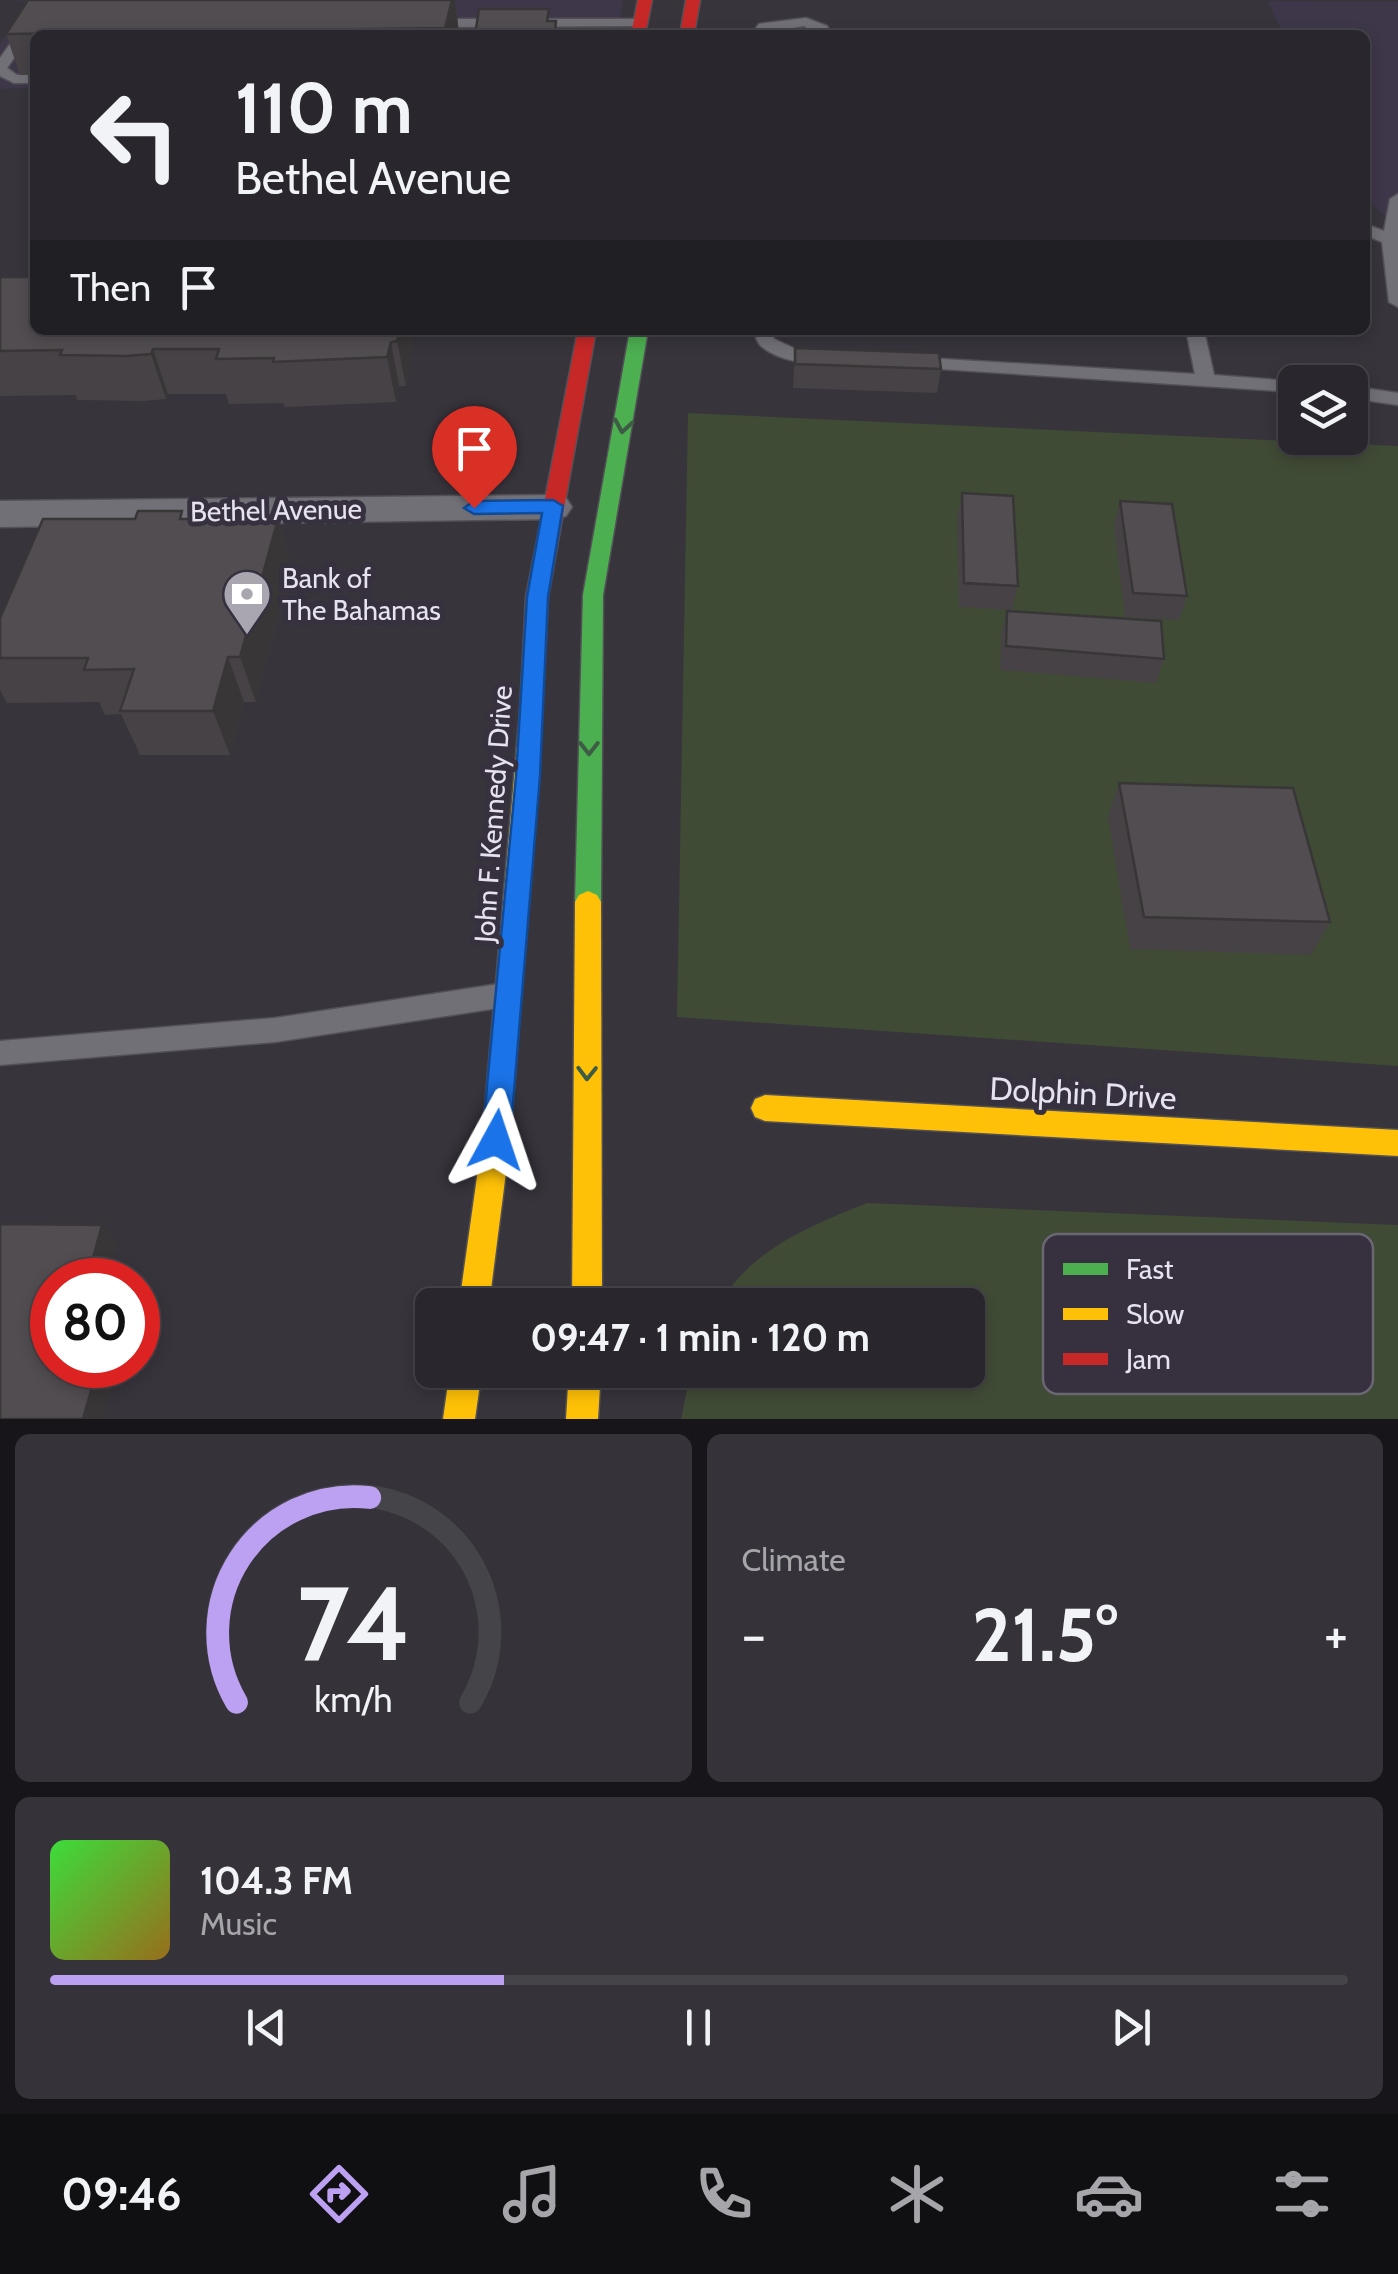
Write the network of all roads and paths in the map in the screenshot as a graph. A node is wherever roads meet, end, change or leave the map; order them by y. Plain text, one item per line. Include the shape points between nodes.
1 (48, 0) edge
2 (693, 0) edge
3 (641, 19) edge
4 (422, 24) edge
5 (688, 30) edge
6 (762, 30) edge
7 (822, 30) edge
8 (0, 69) edge
9 (30, 79) edge
10 (1398, 199) edge
11 (1370, 231) edge
12 (1390, 239) junction
13 (1398, 302) edge
14 (586, 335) edge
15 (638, 335) edge
16 (764, 335) edge
17 (1196, 335) edge
18 (849, 358) edge
19 (884, 360) edge
20 (1206, 382) junction
21 (1278, 385) edge
22 (1368, 395) edge
23 (1398, 399) edge
24 (553, 506) junction
25 (0, 514) edge
26 (508, 994) junction
27 (0, 1053) edge
28 (766, 1108) dead end
29 (1398, 1143) edge
30 (476, 1288) edge
31 (588, 1288) edge
32 (463, 1388) edge
33 (585, 1388) edge
34 (459, 1419) edge
35 (582, 1419) edge

1 - 8 lane
2 - 5 main road
3 - 4 lane
6 - 7 lane via 806,22
8 - 9 lane via 4,77
10 - 12 lane
11 - 12 lane
12 - 13 lane
14 - 24 main road, John F. Kennedy Drive
15 -> 31 main road via 593,595
16 - 18 lane via 796,356
17 - 20 lane
19 - 20 lane
20 - 21 lane
22 - 23 lane
24 - 25 street, Bethel Avenue
24 - 26 main road, John F. Kennedy Drive via 537,597
26 - 27 lane via 275,1030
26 - 30 main road, John F. Kennedy Drive
28 - 29 main road, Dolphin Drive
32 - 34 main road
33 - 35 main road

